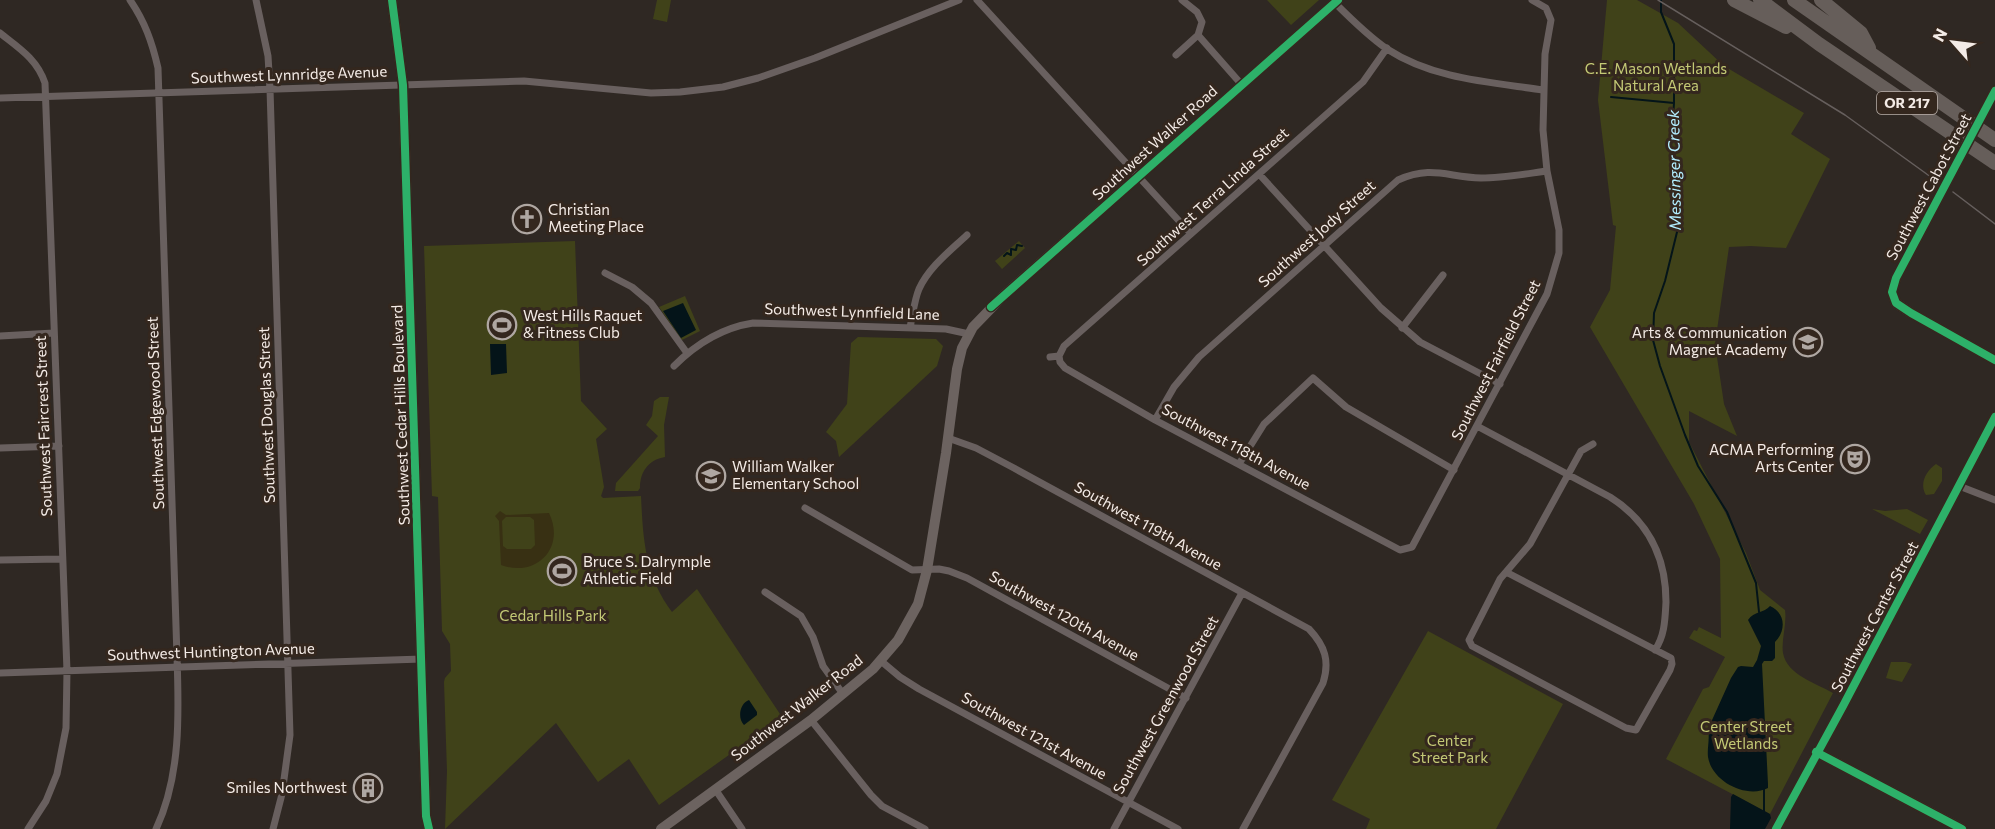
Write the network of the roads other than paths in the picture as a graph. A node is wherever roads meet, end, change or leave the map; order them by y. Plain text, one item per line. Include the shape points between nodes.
1 (130, 0) edge
2 (256, 0) edge
3 (392, 0) edge
4 (959, 0) edge
5 (976, 0) edge
6 (1182, 0) edge
7 (1532, 0) edge
8 (1734, 0) edge
9 (1760, 0) edge
10 (1794, 0) edge
11 (1821, 0) edge
12 (1336, 1) edge
13 (0, 33) edge
14 (1198, 35) junction
15 (1819, 44) junction
16 (1387, 48) junction
17 (1872, 53) junction
18 (1176, 55) dead end
19 (403, 85) junction
20 (1242, 85) junction
21 (270, 89) junction
22 (1543, 90) junction
23 (159, 93) junction
24 (1994, 93) edge
25 (46, 96) junction
26 (0, 98) edge
27 (1995, 141) edge
28 (1995, 163) edge
29 (1547, 171) junction
30 (1259, 174) junction
31 (1138, 177) junction
32 (1191, 234) junction
33 (967, 235) dead end
34 (1324, 246) junction
35 (605, 273) dead end
36 (1443, 275) dead end
37 (910, 327) junction
38 (1402, 328) junction
39 (54, 333) junction
40 (969, 334) junction
41 (0, 336) edge
42 (687, 353) junction
43 (1059, 356) junction
44 (1050, 357) dead end
45 (1995, 360) edge
46 (674, 366) dead end
47 (1500, 384) junction
48 (1995, 417) edge
49 (1155, 420) junction
50 (1477, 426) junction
51 (948, 438) junction
52 (1593, 444) dead end
53 (59, 446) junction
54 (0, 448) edge
55 (1239, 464) junction
56 (1454, 470) junction
57 (1567, 474) junction
58 (1959, 486) junction
59 (1995, 500) edge
60 (805, 508) dead end
61 (1409, 549) joint
62 (62, 559) junction
63 (0, 560) edge
64 (927, 570) junction
65 (1506, 572) junction
66 (765, 592) dead end
67 (1242, 593) junction
68 (1655, 650) junction
69 (422, 659) junction
70 (881, 661) junction
71 (288, 664) junction
72 (178, 666) junction
73 (67, 670) junction
74 (0, 673) edge
75 (843, 694) junction
76 (1186, 698) junction
77 (811, 720) junction
78 (1816, 752) junction
79 (715, 789) junction
80 (1128, 802) junction
81 (28, 829) edge
82 (156, 829) edge
83 (273, 829) edge
84 (429, 829) edge
85 (661, 829) edge
86 (742, 829) edge
87 (925, 829) edge
88 (1114, 829) edge
89 (1178, 829) edge
90 (1243, 829) edge
91 (1776, 829) edge
92 (1962, 829) edge

1 - 23 street, Southwest Edgewood Street via 152,40
2 - 21 street, Southwest Douglas Street via 268,56
3 - 19 main road, Southwest Cedar Hills Boulevard
4 - 19 street, Southwest Lynnridge Avenue via 815,58 723,87 651,93 524,81
5 - 31 street
6 - 14 street via 1202,21
7 - 22 street, Southwest Fairfield Street via 1546,8 1551,20
8 - 15 highway
9 - 15 highway, OR 217
10 - 17 highway, OR 217
11 - 17 highway via 1861,33
12 - 16 street via 1364,31
12 - 20 main road, Southwest Walker Road
13 - 25 street, Southwest Faircrest Street via 33,59 41,71
14 - 18 street
14 - 20 street
15 - 28 highway, OR 217
16 - 22 street via 1410,62 1443,74
16 - 30 street, Southwest Terra Linda Street via 1363,82
17 - 27 highway, OR 217
19 - 21 street, Southwest Lynnridge Avenue
19 - 69 main road, Southwest Cedar Hills Boulevard
20 - 31 main road, Southwest Walker Road
21 - 23 street, Southwest Lynnridge Avenue
21 - 71 street, Southwest Douglas Street
22 - 29 street, Southwest Fairfield Street
23 - 25 street, Southwest Lynnridge Avenue
23 - 72 street, Southwest Edgewood Street
24 - 45 main road, Southwest Cabot Street via 1894,283 1893,296 1896,303 1911,313
25 - 26 street, Southwest Lynnridge Avenue
25 - 39 street, Southwest Faircrest Street
29 - 34 street, Southwest Jody Street via 1489,178 1413,173 1398,180
29 - 47 street, Southwest Fairfield Street via 1559,230 1556,264 1547,294
30 - 32 street, Southwest Terra Linda Street
30 - 34 street
31 - 32 street
31 - 40 main road, Southwest Walker Road via 997,301
32 - 43 street, Southwest Terra Linda Street via 1064,346
33 - 37 street via 925,278
34 - 38 street
34 - 49 street, Southwest Jody Street via 1199,357 1174,387
35 - 42 street via 632,287 651,303
36 - 38 street
37 - 40 street, Southwest Lynnfield Lane
37 - 42 street, Southwest Lynnfield Lane via 753,323 712,336
38 - 47 street via 1420,342
39 - 41 street
39 - 53 street, Southwest Faircrest Street
40 - 51 main road, Southwest Walker Road via 957,369
42 - 46 street, Southwest Lynnfield Lane
43 - 44 street
43 - 49 street, Southwest 118th Avenue via 1062,366
47 - 50 street, Southwest Fairfield Street
48 - 58 main road, Southwest Center Street
49 - 55 street, Southwest 118th Avenue
50 - 56 street, Southwest Fairfield Street
50 - 57 street
51 - 64 main road, Southwest Walker Road
51 - 67 street, Southwest 119th Avenue via 976,448
52 - 57 street via 1581,451
53 - 54 street
53 - 62 street, Southwest Faircrest Street
55 - 56 street via 1264,424 1313,378 1346,407
55 - 61 street, Southwest 118th Avenue via 1396,548
56 - 61 street, Southwest Fairfield Street
57 - 65 street via 1530,544
57 - 68 street via 1625,507 1643,525 1658,550 1666,593 1665,621
58 - 59 street
58 - 78 main road, Southwest Center Street
60 - 64 street, Southwest 120th Avenue via 912,570
62 - 63 street
62 - 73 street, Southwest Faircrest Street
64 - 70 main road, Southwest Walker Road via 912,618
64 - 76 street, Southwest 120th Avenue via 939,569 967,578
65 - 68 street
65 - 68 street via 1472,632 1472,646 1626,728 1636,730 1672,664 1671,658
66 - 75 street via 804,621 823,666
67 - 76 street, Southwest Greenwood Street
67 - 90 street, Southwest 119th Avenue via 1310,629 1325,650 1328,662 1323,683
69 - 71 street, Southwest Huntington Avenue
69 - 84 main road, Southwest Cedar Hills Boulevard
70 - 75 main road, Southwest Walker Road
70 - 80 street, Southwest 121st Avenue via 919,689
71 - 72 street, Southwest Huntington Avenue
71 - 83 street, Southwest Douglas Street via 290,735
72 - 73 street, Southwest Huntington Avenue
72 - 82 street, Southwest Edgewood Street via 175,754
73 - 74 street, Southwest Huntington Avenue
73 - 81 street, Southwest Faircrest Street via 63,751 46,801
75 - 77 main road, Southwest Walker Road
76 - 80 street, Southwest Greenwood Street
77 - 79 main road, Southwest Walker Road
77 - 87 street via 882,806
78 - 91 main road, Southwest Center Street
78 - 92 main road
79 - 85 main road, Southwest Walker Road
79 - 86 street
80 - 88 street, Southwest Greenwood Street
80 - 89 street, Southwest 121st Avenue

